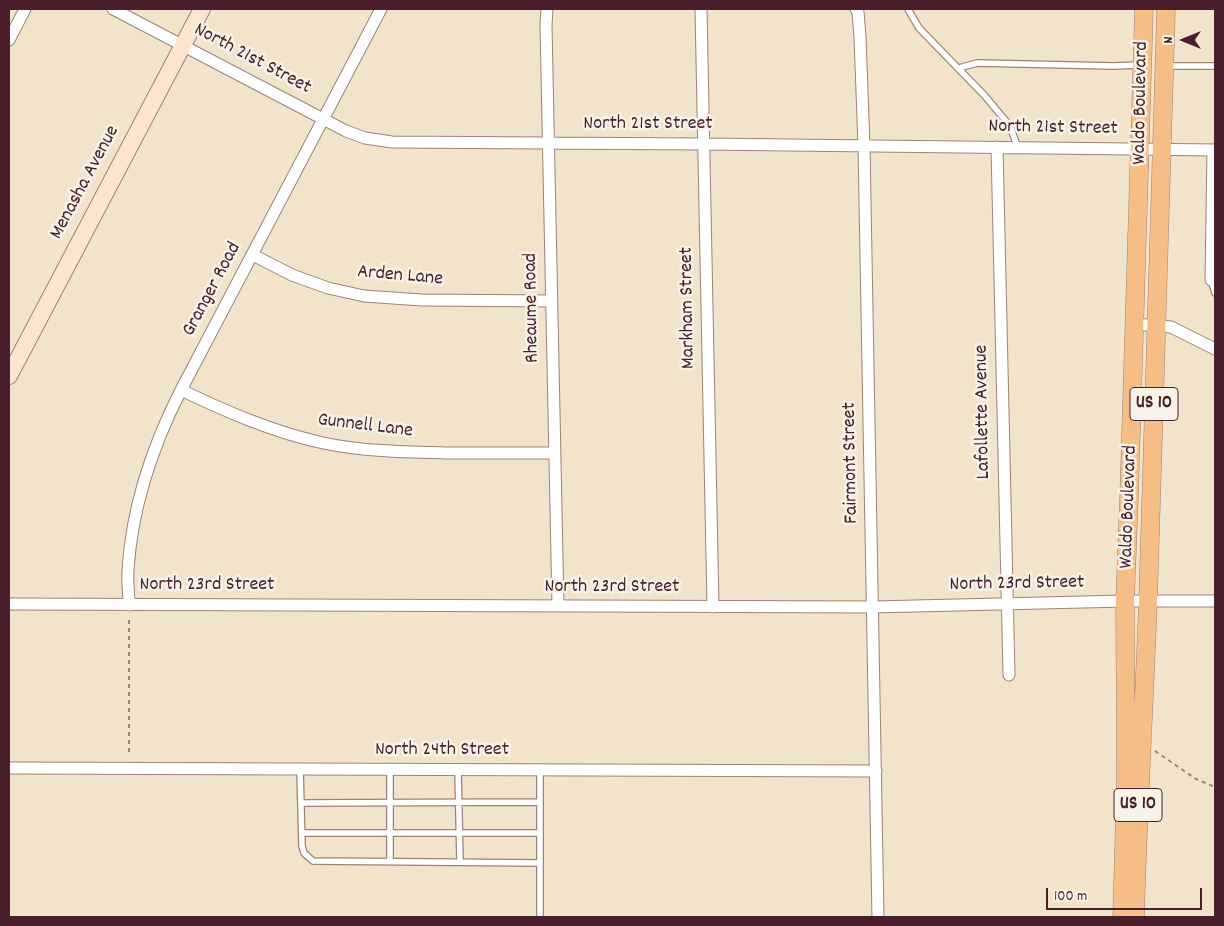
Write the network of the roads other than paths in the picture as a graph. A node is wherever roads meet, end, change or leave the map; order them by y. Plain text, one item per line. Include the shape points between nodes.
1 (25, 9) edge
2 (113, 9) edge
3 (202, 9) edge
4 (381, 9) edge
5 (547, 9) edge
6 (701, 9) edge
7 (856, 9) edge
8 (908, 9) edge
9 (1144, 9) edge
10 (1166, 9) edge
11 (9, 40) edge
12 (183, 45) junction
13 (1142, 65) junction
14 (1164, 66) junction
15 (1215, 66) edge
16 (959, 68) junction
17 (324, 119) junction
18 (548, 144) junction
19 (704, 144) junction
20 (864, 146) junction
21 (998, 147) junction
22 (1018, 148) junction
23 (1139, 149) junction
24 (1162, 149) junction
25 (1214, 150) edge
26 (1214, 215) edge
27 (252, 255) junction
28 (1211, 280) joint
29 (1215, 293) edge
30 (552, 300) junction
31 (1134, 324) junction
32 (1157, 325) junction
33 (1215, 349) edge
34 (9, 376) edge
35 (181, 390) junction
36 (555, 453) junction
37 (1125, 601) junction
38 (1148, 601) junction
39 (1215, 601) edge
40 (9, 604) edge
41 (129, 605) junction
42 (1007, 605) junction
43 (558, 606) junction
44 (714, 607) junction
45 (873, 607) junction
46 (1009, 675) dead end
47 (9, 768) edge
48 (300, 769) junction
49 (390, 770) junction
50 (458, 770) junction
51 (540, 770) junction
52 (876, 771) junction
53 (390, 802) junction
54 (458, 802) junction
55 (540, 802) junction
56 (301, 803) junction
57 (390, 832) junction
58 (302, 833) junction
59 (459, 833) junction
60 (540, 833) junction
61 (390, 862) junction
62 (460, 862) junction
63 (540, 863) junction
64 (540, 917) edge
65 (878, 917) edge
66 (1122, 917) edge
67 (1135, 917) edge

1 - 11 street
2 - 12 street, North 21st Street
3 - 12 street, Menasha Avenue
4 - 17 street, Granger Road
5 - 18 street, Rheaume Road
6 - 19 street, Markham Street
7 - 20 street, Fairmont Street
8 - 16 lane via 919,28
9 - 13 main road, Waldo Boulevard / US 10
10 - 14 main road, Waldo Boulevard / US 10
12 - 17 street, North 21st Street
12 - 34 street, Menasha Avenue
13 - 16 lane via 977,63
13 - 23 main road, Waldo Boulevard / US 10
14 - 15 lane
14 - 24 main road, Waldo Boulevard / US 10
16 - 22 lane via 1010,126
17 - 18 street, North 21st Street via 365,138 392,142
17 - 27 street, Granger Road
18 - 19 street, North 21st Street
18 - 30 street, Rheaume Road
19 - 20 street, North 21st Street
19 - 44 street, Markham Street
20 - 21 street, North 21st Street
20 - 45 street, Fairmont Street
21 - 22 street, North 21st Street
21 - 42 street, Lafollette Avenue
22 - 23 street, North 21st Street
23 - 24 street, North 21st Street
23 - 31 main road, Waldo Boulevard / US 10
24 - 25 street, North 21st Street
24 - 32 main road, Waldo Boulevard / US 10
25 - 26 street
26 - 28 street
27 - 30 street, Arden Lane via 292,275 364,296 422,300
27 - 35 street, Granger Road
28 - 29 lane
30 - 36 street, Rheaume Road
31 - 32 street
31 - 37 main road, Waldo Boulevard / US 10
32 - 33 street via 1177,329
32 - 38 main road, Waldo Boulevard / US 10
35 - 36 street, Gunnell Lane via 257,424 324,443 404,452
35 - 41 street, Granger Road via 155,446 138,499 128,571
36 - 43 street, Rheaume Road
37 - 38 street, North 23rd Street
37 - 42 street, North 23rd Street
37 - 66 main road, Waldo Boulevard / US 10 via 1126,780
38 - 39 street, North 23rd Street
38 - 67 main road, Waldo Boulevard / US 10
40 - 41 street, North 23rd Street
41 - 43 street, North 23rd Street
42 - 45 street, North 23rd Street
42 - 46 street, Lafollette Avenue
43 - 44 street, North 23rd Street
44 - 45 street, North 23rd Street
45 - 52 street, Fairmont Street
47 - 48 street, North 24th Street
48 - 49 street, North 24th Street
48 - 56 lane
49 - 50 street, North 24th Street
49 - 53 lane
50 - 51 street, North 24th Street
50 - 54 lane
51 - 52 street, North 24th Street
51 - 55 lane
52 - 65 street, Fairmont Street
53 - 54 lane
53 - 56 lane
53 - 57 lane
54 - 55 lane
54 - 59 lane
55 - 60 lane
56 - 58 lane
57 - 58 lane
57 - 59 lane
57 - 61 lane
58 - 61 lane via 304,853 313,861
59 - 60 lane
59 - 62 lane
60 - 63 lane
61 - 62 lane
62 - 63 lane
63 - 64 lane

